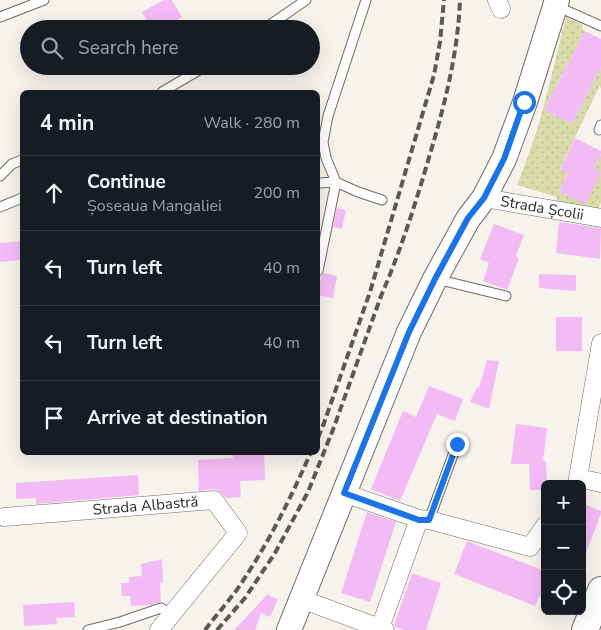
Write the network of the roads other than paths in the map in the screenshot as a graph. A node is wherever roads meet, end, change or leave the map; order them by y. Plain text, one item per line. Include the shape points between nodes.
1 (44, 0) edge
2 (306, 0) edge
3 (366, 0) edge
4 (556, 3) edge
5 (0, 16) edge
6 (277, 20) edge
7 (601, 26) edge
8 (191, 75) edge
9 (165, 90) edge
10 (20, 161) edge
11 (0, 176) edge
12 (336, 182) junction
13 (320, 183) edge
14 (484, 198) junction
15 (20, 199) edge
16 (382, 200) dead end
17 (0, 207) edge
18 (601, 218) edge
19 (320, 261) edge
20 (435, 279) junction
21 (506, 296) dead end
22 (601, 343) edge
23 (457, 444) dead end
24 (576, 480) edge
25 (586, 482) edge
26 (601, 483) edge
27 (344, 493) junction
28 (4, 517) dead end
29 (424, 520) junction
30 (541, 532) edge
31 (601, 590) edge
32 (301, 599) junction
33 (171, 615) junction
34 (382, 629) edge
35 (88, 630) edge
36 (159, 630) edge
37 (289, 630) edge
38 (585, 630) edge

1 - 5 lane
2 - 6 lane
3 - 12 lane via 328,116 323,142
4 - 7 lane
4 - 14 street via 504,159
8 - 9 lane
10 - 11 lane
12 - 13 lane
12 - 16 lane
12 - 19 lane
14 - 18 street, Strada Școlii
14 - 20 street via 468,218
15 - 17 lane
20 - 21 lane
20 - 27 street via 409,332
22 - 24 street
23 - 29 lane
25 - 26 street
27 - 29 street
27 - 32 street
28 - 33 street, Strada Albastră via 214,500 238,533
29 - 30 street via 530,547
29 - 34 street
31 - 38 main road
32 - 34 street
32 - 37 street
33 - 35 lane via 161,608
33 - 36 street, Strada Albastră

